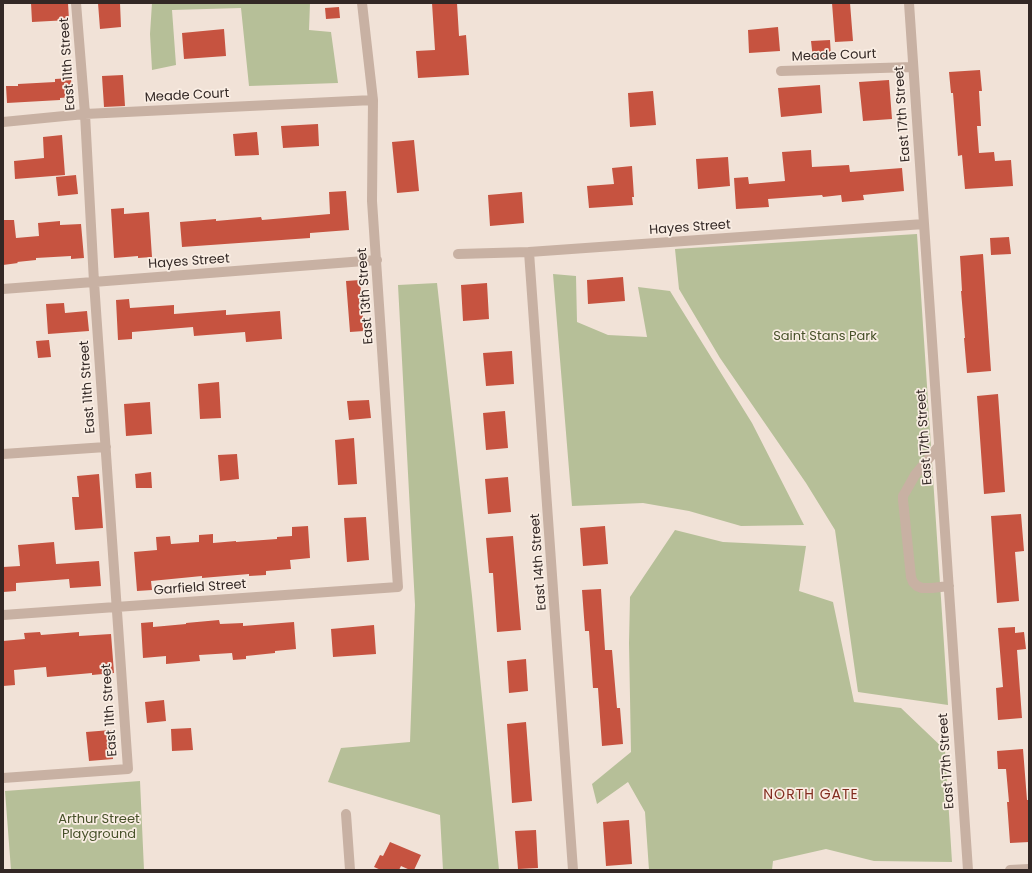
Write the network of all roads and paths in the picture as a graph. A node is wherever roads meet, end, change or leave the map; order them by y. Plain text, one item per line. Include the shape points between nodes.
1 (76, 3) edge
2 (362, 3) edge
3 (909, 3) edge
4 (913, 67) junction
5 (780, 71) dead end
6 (372, 100) junction
7 (85, 114) junction
8 (3, 122) edge
9 (924, 224) junction
10 (530, 252) junction
11 (458, 254) dead end
12 (377, 260) junction
13 (94, 282) junction
14 (3, 289) edge
15 (939, 446) junction
16 (106, 447) junction
17 (3, 454) edge
18 (949, 586) junction
19 (398, 587) joint
20 (116, 607) junction
21 (3, 615) edge
22 (3, 778) edge
23 (346, 814) dead end
24 (1029, 869) edge
25 (350, 870) edge
26 (574, 870) edge
27 (968, 870) edge
28 (1010, 870) edge

1 - 7 street, East 11th Street
2 - 6 street, East 13th Street
3 - 4 street, East 17th Street
4 - 5 street, Meade Court
4 - 9 street, East 17th Street
6 - 7 street, Meade Court
6 - 12 street, East 13th Street via 372,201
7 - 8 street, Meade Court
7 - 13 street, East 11th Street
9 - 10 street, Hayes Street
9 - 15 street, East 17th Street
10 - 11 street, Hayes Street
10 - 26 street, East 14th Street
12 - 13 street, Hayes Street
12 - 19 street, East 13th Street
13 - 14 street, Hayes Street
13 - 16 street, East 11th Street
15 - 18 street, East 17th Street
15 - 18 street via 915,475 903,500 913,582 922,588
16 - 17 street
16 - 20 street, East 11th Street
18 - 27 street, East 17th Street
19 - 20 street, Garfield Street
20 - 21 street, Garfield Street
20 - 22 street, East 11th Street via 128,769
23 - 25 street
24 - 28 street

